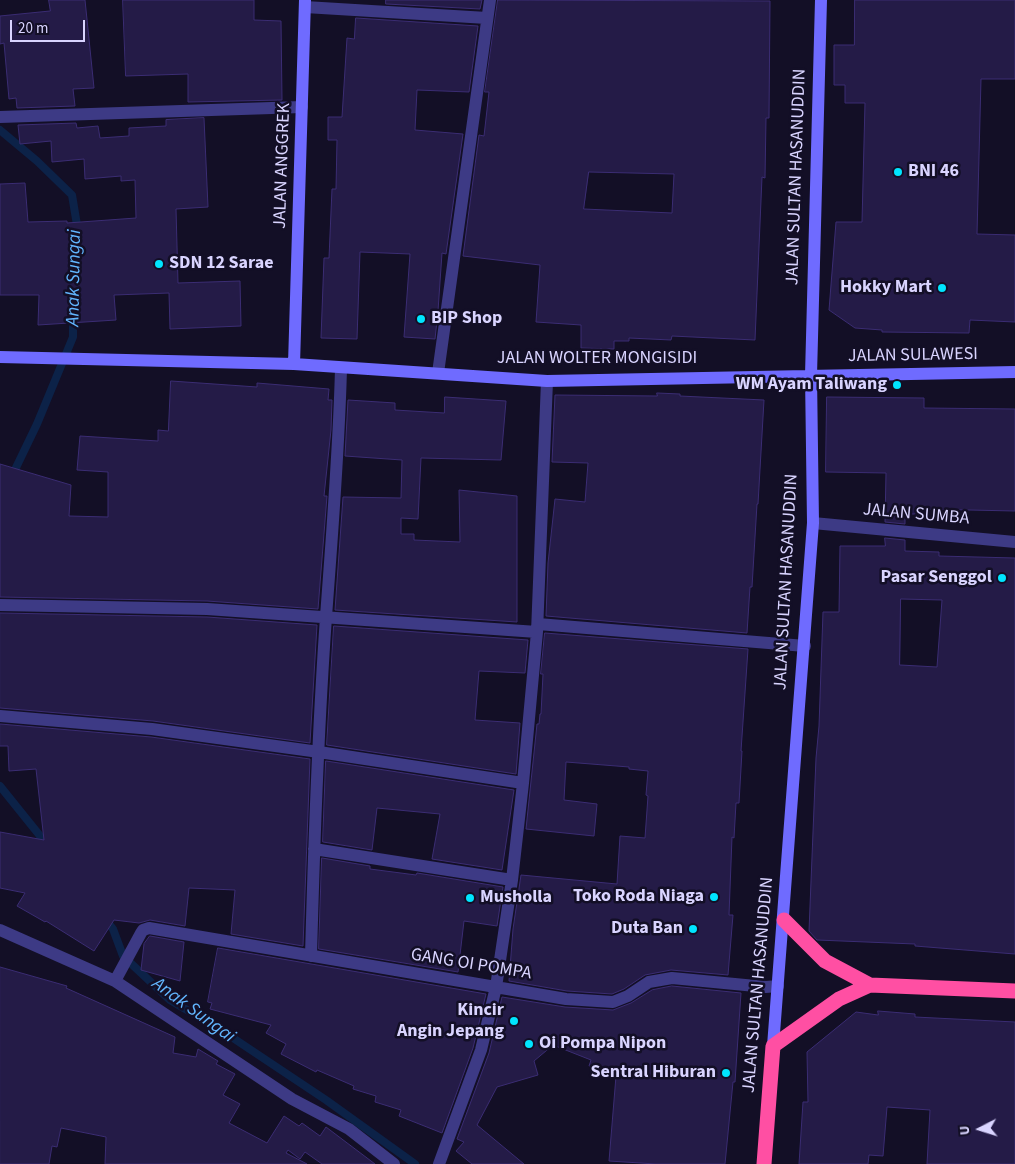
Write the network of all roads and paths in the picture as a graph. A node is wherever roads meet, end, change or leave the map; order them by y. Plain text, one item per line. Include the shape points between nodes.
1 (490, 0) edge
2 (821, 0) edge
3 (305, 3) edge
4 (487, 18) junction
5 (302, 107) junction
6 (0, 116) edge
7 (0, 357) edge
8 (294, 364) junction
9 (341, 368) junction
10 (1015, 372) edge
11 (438, 373) junction
12 (811, 375) junction
13 (547, 381) junction
14 (813, 523) junction
15 (1015, 542) edge
16 (0, 605) edge
17 (326, 618) junction
18 (537, 628) junction
19 (804, 646) junction
20 (0, 716) edge
21 (319, 752) junction
22 (523, 783) junction
23 (314, 849) junction
24 (512, 880) junction
25 (784, 920) junction
26 (0, 930) edge
27 (311, 956) junction
28 (115, 981) junction
29 (870, 985) junction
30 (778, 986) junction
31 (496, 987) junction
32 (1015, 991) edge
33 (773, 1046) junction
34 (440, 1162) edge
35 (394, 1164) edge
36 (764, 1164) edge

1 - 4 street
2 - 12 street, JALAN SULTAN HASANUDDIN
3 - 4 street
3 - 5 street, JALAN ANGGREK
4 - 11 street
5 - 6 street
5 - 8 street, JALAN ANGGREK
7 - 8 street, JALAN WOLTER MONGISIDI
8 - 9 street, JALAN WOLTER MONGISIDI
9 - 11 street, JALAN WOLTER MONGISIDI
9 - 17 street via 340,442
10 - 12 street, JALAN SULAWESI
11 - 13 street, JALAN WOLTER MONGISIDI
12 - 13 street, JALAN WOLTER MONGISIDI
12 - 14 street, JALAN SULTAN HASANUDDIN
13 - 18 street
14 - 15 street, JALAN SUMBA
14 - 19 street, JALAN SULTAN HASANUDDIN
16 - 17 street via 207,609
17 - 18 street
17 - 21 street
18 - 19 street
18 - 22 street
19 - 25 street, JALAN SULTAN HASANUDDIN
20 - 21 street via 152,730
21 - 22 street
21 - 23 street
22 - 24 street
23 - 24 street
23 - 27 street
24 - 31 street
25 - 29 highway via 825,961
25 - 30 street, JALAN SULTAN HASANUDDIN
26 - 28 street
27 - 28 street, GANG OI POMPA via 155,929 143,930
27 - 31 street, GANG OI POMPA
28 - 35 street via 292,1098 349,1129
29 - 32 highway
29 - 33 highway via 839,999
30 - 31 street, GANG OI POMPA via 672,978 649,982 613,1002 566,999
30 - 33 street, JALAN SULTAN HASANUDDIN
31 - 34 street via 481,1050
33 - 36 highway, JALAN SULTAN HASANUDDIN

